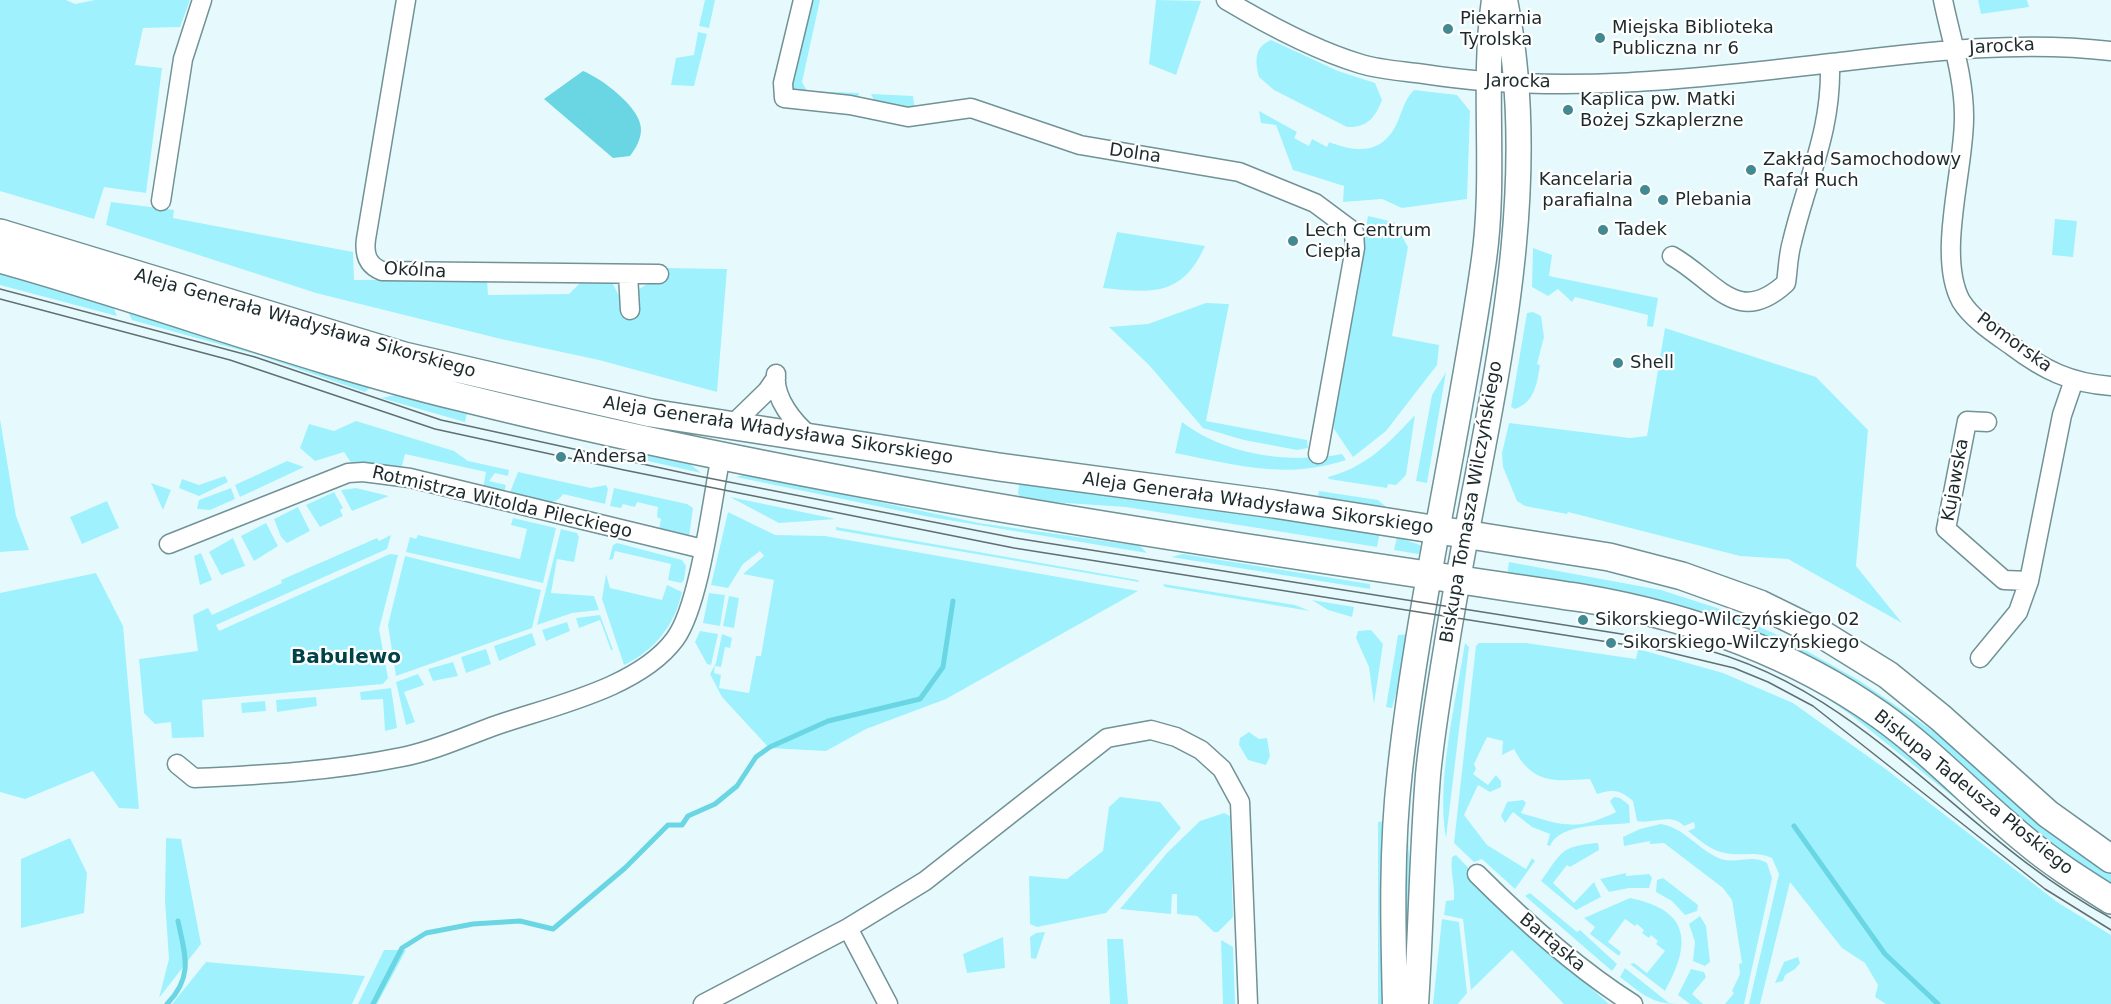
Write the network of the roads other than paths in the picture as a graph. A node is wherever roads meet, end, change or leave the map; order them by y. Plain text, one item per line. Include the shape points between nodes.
1 (202, 0) edge
2 (406, 0) edge
3 (803, 0) edge
4 (1226, 0) edge
5 (1494, 0) edge
6 (1505, 0) edge
7 (1943, 0) edge
8 (1953, 49) junction
9 (2111, 51) edge
10 (1830, 63) junction
11 (1491, 82) junction
12 (1517, 82) junction
13 (161, 201) dead end
14 (0, 233) edge
15 (1672, 256) dead end
16 (0, 260) edge
17 (628, 274) junction
18 (659, 274) dead end
19 (630, 310) dead end
20 (2074, 380) junction
21 (2111, 386) edge
22 (1987, 422) dead end
23 (730, 427) junction
24 (813, 438) junction
25 (1318, 454) dead end
26 (721, 455) junction
27 (999, 467) junction
28 (993, 507) junction
29 (1436, 530) junction
30 (1466, 535) junction
31 (169, 544) dead end
32 (703, 549) junction
33 (1428, 575) junction
34 (1458, 580) junction
35 (2029, 581) junction
36 (1980, 658) dead end
37 (177, 764) dead end
38 (2111, 859) edge
39 (1478, 874) dead end
40 (2111, 900) edge
41 (848, 928) junction
42 (703, 1004) edge
43 (888, 1004) edge
44 (1248, 1004) edge
45 (1395, 1004) edge
46 (1416, 1004) edge
47 (1633, 1004) edge

1 - 13 street via 183,59
2 - 17 street, Okólna via 366,239 368,260 382,271
3 - 25 street, Dolna via 783,83 784,98 850,105 908,117 971,108 1080,145 1239,172 1315,203 1354,232 1355,248
4 - 11 street, Jarocka via 1327,52 1363,64
5 - 11 street, Biskupa Tomasza Wilczyńskiego
6 - 12 street, Biskupa Tomasza Wilczyńskiego
7 - 8 street, Pomorska
8 - 9 street, Jarocka via 2043,45
8 - 10 street, Jarocka
8 - 20 street, Pomorska via 1960,73 1964,119 1951,256 1953,279 1961,301 1977,319 2041,367
10 - 12 street, Jarocka via 1647,82
10 - 15 street via 1827,122 1791,244 1786,283 1773,295 1750,304 1730,299 1692,267
11 - 12 street, Jarocka
11 - 29 street, Biskupa Tomasza Wilczyńskiego via 1484,258
12 - 30 street, Biskupa Tomasza Wilczyńskiego via 1514,247
14 - 23 main road, Aleja Generała Władysława Sikorskiego via 404,356 637,410
16 - 26 main road, Aleja Generała Władysława Sikorskiego via 395,381
17 - 18 street, Okólna
17 - 19 street
20 - 21 street, Pomorska
20 - 35 street, Pomorska via 2067,392
22 - 35 street, Kujawska via 1967,421 1946,529 2004,580
23 - 24 main road, Aleja Generała Władysława Sikorskiego
23 - 24 street via 776,376 794,423
24 - 27 main road, Aleja Generała Władysława Sikorskiego
26 - 28 main road, Aleja Generała Władysława Sikorskiego
26 - 32 street
27 - 28 main road
27 - 29 main road, Aleja Generała Władysława Sikorskiego
28 - 33 main road, Aleja Generała Władysława Sikorskiego
29 - 30 main road, Aleja Generała Władysława Sikorskiego
29 - 33 street, Biskupa Tomasza Wilczyńskiego
30 - 34 street, Biskupa Tomasza Wilczyńskiego
30 - 38 main road, Biskupa Tadeusza Płoskiego via 1609,557 1683,576 1761,604 1825,636 1888,675 2048,814
31 - 32 street, Rotmistrza Witolda Pileckiego via 322,481 348,472 363,472 410,478
32 - 37 street via 690,609 676,638 648,664 607,686 404,757 269,774 194,778
33 - 34 main road, Aleja Generała Władysława Sikorskiego
33 - 45 street, Biskupa Tomasza Wilczyńskiego via 1399,773 1394,878
34 - 40 main road, Biskupa Tadeusza Płoskiego via 1628,606 1723,633 1783,658 1880,715 2024,840
34 - 46 street, Biskupa Tomasza Wilczyńskiego via 1429,772
35 - 36 street, Pomorska via 2018,612
39 - 47 street, Bartąska via 1600,983
41 - 42 street
41 - 43 street
41 - 44 street via 925,881 1107,738 1151,730 1201,750 1222,769 1240,802

